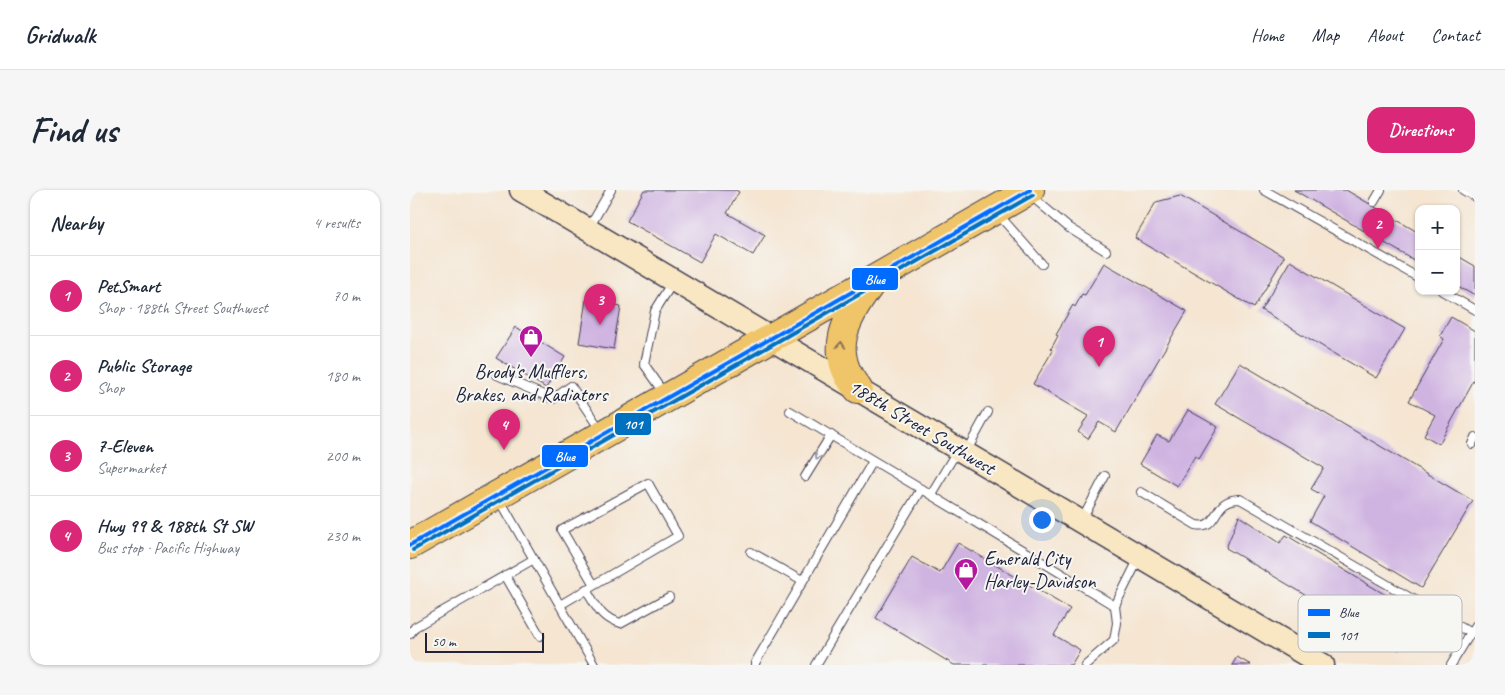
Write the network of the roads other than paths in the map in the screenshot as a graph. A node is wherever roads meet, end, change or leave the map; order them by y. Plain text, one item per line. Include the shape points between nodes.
1 (521, 190) edge
2 (611, 190) edge
3 (1264, 190) edge
4 (1381, 190) edge
5 (1463, 190) edge
6 (1028, 191) edge
7 (1475, 197) edge
8 (1374, 202) dead end
9 (995, 210) junction
10 (588, 230) junction
11 (1106, 250) dead end
12 (1042, 264) dead end
13 (1415, 276) edge
14 (674, 280) junction
15 (873, 281) junction
16 (1449, 295) edge
17 (1475, 310) edge
18 (772, 338) junction
19 (497, 375) dead end
20 (858, 389) junction
21 (668, 397) junction
22 (790, 411) dead end
23 (988, 412) dead end
24 (603, 435) junction
25 (831, 435) junction
26 (962, 451) junction
27 (873, 461) junction
28 (1104, 476) dead end
29 (805, 477) dead end
30 (922, 489) junction
31 (1141, 492) dead end
32 (931, 494) junction
33 (497, 495) junction
34 (1082, 522) junction
35 (410, 545) edge
36 (751, 552) dead end
37 (1140, 556) junction
38 (534, 559) junction
39 (505, 575) junction
40 (802, 581) junction
41 (590, 587) junction
42 (1411, 595) edge
43 (669, 597) dead end
44 (560, 605) junction
45 (1115, 606) junction
46 (1462, 624) edge
47 (1473, 630) edge
48 (410, 634) edge
49 (540, 636) dead end
50 (1462, 648) edge
51 (1298, 650) edge
52 (1301, 652) edge
53 (1459, 652) edge
54 (594, 665) edge
55 (755, 665) edge
56 (816, 665) edge
57 (1085, 665) edge
58 (1323, 665) edge
59 (1451, 665) edge

1 - 10 street, 188th Street Southwest
2 - 10 lane
3 - 13 lane
4 - 8 lane
5 - 7 lane
6 - 9 highway
6 - 11 lane via 1069,228
9 - 12 lane
9 - 15 highway
10 - 14 street, 188th Street Southwest
14 - 18 street, 188th Street Southwest
14 - 21 lane via 655,311 644,364
15 - 18 highway
20 -> 15 highway via 846,373 841,344 847,322
16 - 17 lane
18 - 20 street, 188th Street Southwest
18 - 21 highway
19 - 24 lane via 553,399 571,386
20 - 26 street, 188th Street Southwest
21 - 24 highway
22 - 25 lane
23 - 26 lane
24 - 33 highway
25 - 27 lane
25 -> 29 lane
26 - 32 lane
26 - 34 street, 188th Street Southwest
27 - 30 lane
27 - 40 lane
28 - 34 lane
30 - 32 lane
30 - 56 lane
31 - 42 lane via 1203,526 1210,524 1222,503 1240,499
32 - 45 lane
33 - 35 highway
33 - 38 lane
34 - 37 street, 188th Street Southwest
36 - 40 lane
37 - 45 lane
37 - 51 street, 188th Street Southwest
38 - 39 lane
38 - 44 lane
39 - 48 lane via 416,627
39 - 49 lane
40 - 55 lane
41 - 41 lane via 678,536 648,483 562,530
41 - 43 lane via 602,616 620,624
41 - 44 lane
44 - 54 lane
45 - 57 lane via 1117,624 1114,640
46 - 47 lane
47 - 50 lane
52 - 58 street, 188th Street Southwest
53 - 59 lane

